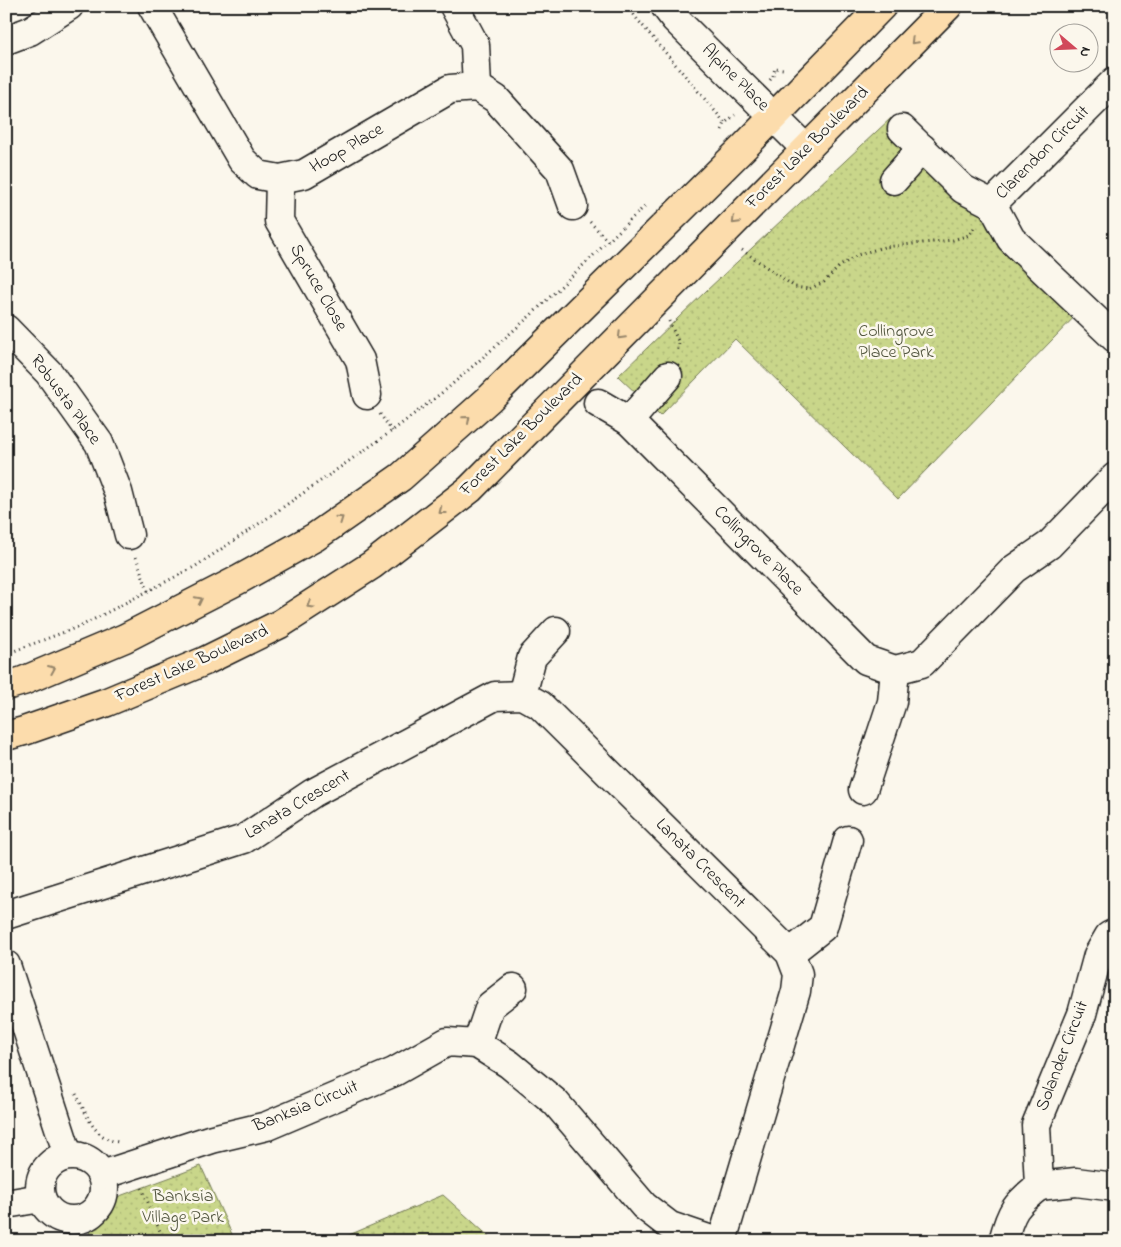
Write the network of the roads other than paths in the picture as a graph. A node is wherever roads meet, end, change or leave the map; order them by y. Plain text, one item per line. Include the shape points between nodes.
1 (69, 6) edge
2 (152, 6) edge
3 (454, 6) edge
4 (665, 6) edge
5 (882, 6) edge
6 (948, 6) edge
7 (6, 40) edge
8 (1115, 81) edge
9 (477, 87) junction
10 (774, 117) junction
11 (902, 129) dead end
12 (922, 148) junction
13 (806, 149) junction
14 (280, 179) junction
15 (894, 180) dead end
16 (992, 204) junction
17 (573, 206) dead end
18 (6, 328) edge
19 (1115, 338) edge
20 (668, 376) road end
21 (368, 395) dead end
22 (598, 403) dead end
23 (629, 421) junction
24 (1115, 478) edge
25 (129, 536) road end
26 (556, 631) dead end
27 (895, 670) junction
28 (6, 686) edge
29 (522, 695) junction
30 (6, 736) edge
31 (863, 790) dead end
32 (848, 840) dead end
33 (6, 914) edge
34 (1115, 933) edge
35 (790, 953) junction
36 (6, 965) edge
37 (513, 988) dead end
38 (477, 1044) junction
39 (68, 1155) junction
40 (102, 1176) junction
41 (1039, 1186) junction
42 (1115, 1187) edge
43 (41, 1198) junction
44 (6, 1204) edge
45 (72, 1231) edge
46 (714, 1241) edge
47 (722, 1241) edge
48 (1003, 1241) edge

1 - 7 street via 30,31
2 - 14 street, Hoop Place via 242,160 258,175
3 - 9 street via 475,45
4 - 10 street, Alpine Place
5 - 10 main road
6 -> 13 main road, Forest Lake Boulevard
8 - 16 street, Clarendon Circuit
9 - 14 street, Hoop Place via 450,89 304,174
9 - 17 street via 496,99 560,170
10 - 13 street, Alpine Place
28 -> 10 main road via 125,638 240,580 315,537 401,477 489,399
11 - 12 street, Clarendon Circuit
12 - 15 street
12 - 16 street, Clarendon Circuit via 963,189
13 -> 30 main road, Forest Lake Boulevard via 470,489 372,565 280,624 205,661 107,702
14 - 21 street, Spruce Close via 278,222 360,360
16 - 19 street, Clarendon Circuit via 1011,239
18 - 25 street, Robusta Place via 49,373 99,443 118,492
20 - 23 street
22 - 23 street, Collingrove Place
23 - 27 street, Collingrove Place via 866,660
24 - 27 street via 1049,545 1014,569 922,663
26 - 29 street via 532,657
27 - 31 street via 892,702
29 - 33 street, Lanata Crescent via 496,696 313,793 244,839
29 - 35 street, Lanata Crescent via 540,705
32 - 35 street via 824,928
34 - 41 street, Solander Circuit via 1109,936 1098,954 1082,1014 1036,1124
35 - 47 street, Lanata Crescent via 798,974 796,991
36 - 39 street
37 - 38 street via 490,1006
38 - 40 street, Banksia Circuit via 447,1042 394,1072 267,1126 212,1139
38 - 46 street, Banksia Circuit via 509,1064 555,1102 644,1206 670,1226
39 - 40 street via 89,1159
39 - 43 street via 51,1163 41,1177
40 - 45 street via 105,1192 98,1208
41 - 42 street via 1076,1182
41 - 48 street via 1021,1200 1009,1219
43 - 44 street
43 - 45 street via 54,1216

